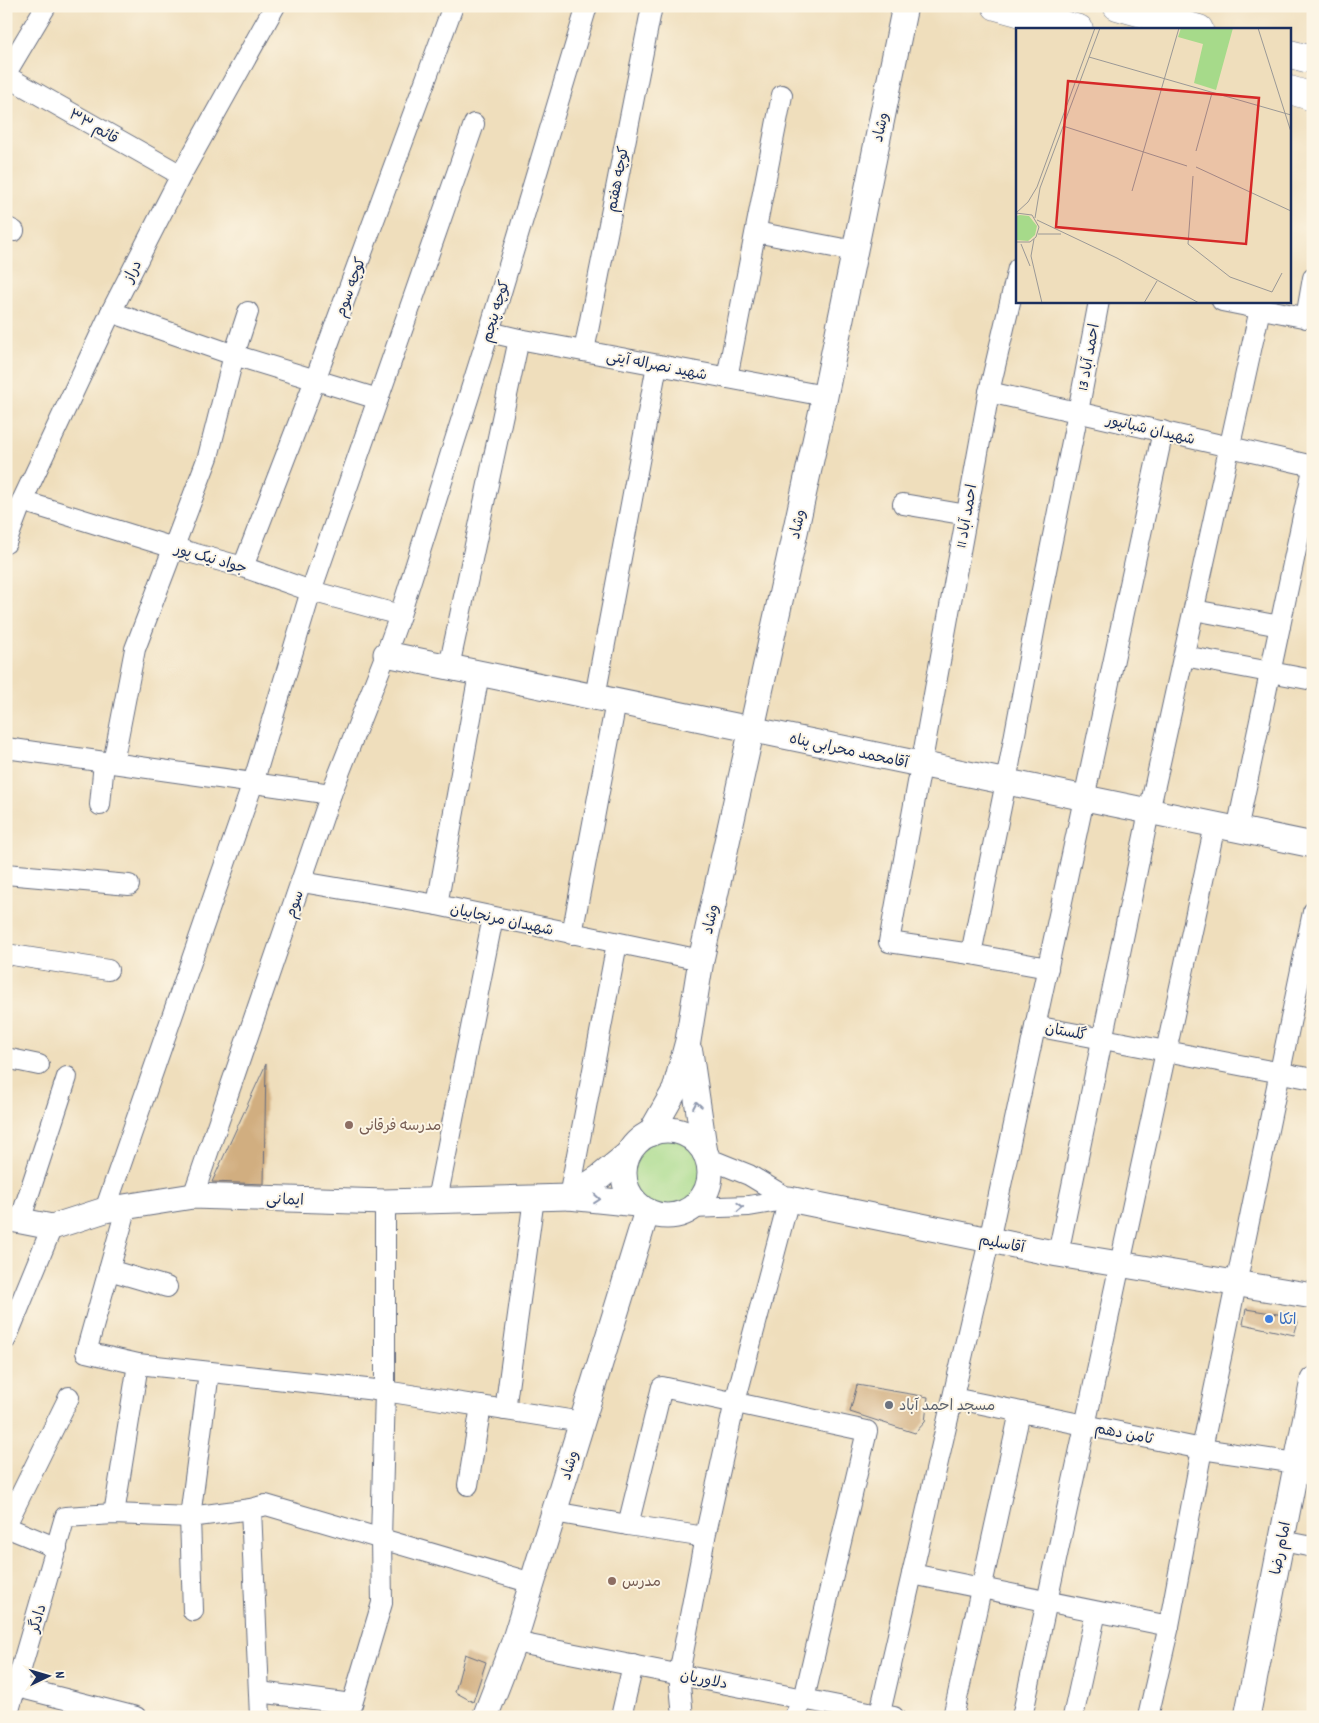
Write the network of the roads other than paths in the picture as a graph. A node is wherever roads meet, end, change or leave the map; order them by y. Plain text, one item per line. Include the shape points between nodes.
1 (46, 6) edge
2 (275, 6) edge
3 (453, 6) edge
4 (587, 6) edge
5 (652, 6) edge
6 (905, 6) edge
7 (996, 6) edge
8 (1117, 6) edge
9 (1152, 22) edge
10 (1075, 28) edge
11 (1192, 28) edge
12 (1292, 55) edge
13 (1313, 60) edge
14 (6, 74) edge
15 (1292, 91) edge
16 (782, 95) dead end
17 (1313, 97) edge
18 (474, 124) dead end
19 (181, 175) junction
20 (756, 232) junction
21 (854, 251) junction
22 (1016, 277) edge
23 (1313, 278) edge
24 (1099, 302) edge
25 (1224, 302) edge
26 (1260, 309) junction
27 (111, 312) junction
28 (248, 312) dead end
29 (1309, 319) edge
30 (489, 332) junction
31 (519, 339) junction
32 (584, 351) junction
33 (234, 355) junction
34 (657, 365) junction
35 (727, 378) junction
36 (316, 380) junction
37 (989, 392) junction
38 (825, 396) junction
39 (378, 399) junction
40 (1078, 412) junction
41 (1163, 432) junction
42 (1230, 447) junction
43 (1313, 467) edge
44 (22, 501) junction
45 (902, 504) dead end
46 (966, 515) junction
47 (6, 543) edge
48 (174, 548) junction
49 (243, 567) junction
50 (311, 591) junction
51 (1194, 610) junction
52 (400, 615) junction
53 (1280, 626) junction
54 (386, 654) junction
55 (1184, 656) junction
56 (449, 667) junction
57 (1270, 672) junction
58 (479, 674) junction
59 (1313, 680) edge
60 (606, 700) junction
61 (752, 730) junction
62 (6, 748) edge
63 (109, 763) junction
64 (921, 765) junction
65 (1006, 782) junction
66 (253, 783) junction
67 (331, 794) junction
68 (1084, 798) junction
69 (100, 804) dead end
70 (1149, 812) junction
71 (1226, 827) junction
72 (1313, 845) edge
73 (6, 874) edge
74 (302, 882) junction
75 (129, 885) dead end
76 (437, 906) junction
77 (1313, 912) edge
78 (493, 917) junction
79 (572, 934) junction
80 (617, 943) junction
81 (6, 954) edge
82 (971, 954) junction
83 (701, 960) junction
84 (1048, 968) junction
85 (108, 970) dead end
86 (1035, 1026) junction
87 (1102, 1038) junction
88 (688, 1041) junction
89 (1166, 1051) junction
90 (6, 1058) edge
91 (39, 1065) dead end
92 (1280, 1073) junction
93 (67, 1077) dead end
94 (1313, 1079) edge
95 (650, 1134) junction
96 (628, 1154) junction
97 (706, 1156) junction
98 (193, 1196) junction
99 (569, 1197) junction
100 (534, 1198) junction
101 (790, 1199) junction
102 (437, 1200) junction
103 (385, 1202) junction
104 (642, 1207) junction
105 (116, 1208) junction
106 (691, 1208) junction
107 (13, 1220) edge
108 (52, 1227) junction
109 (989, 1241) junction
110 (1058, 1254) junction
111 (1120, 1264) junction
112 (109, 1270) junction
113 (1237, 1284) junction
114 (168, 1287) dead end
115 (1313, 1296) edge
116 (6, 1338) edge
117 (138, 1364) junction
118 (209, 1372) junction
119 (1313, 1380) edge
120 (385, 1391) junction
121 (69, 1396) dead end
122 (953, 1398) junction
123 (735, 1402) junction
124 (481, 1406) junction
125 (504, 1410) junction
126 (1020, 1412) junction
127 (582, 1422) junction
128 (1085, 1426) junction
129 (1202, 1449) junction
130 (1296, 1463) junction
131 (468, 1485) dead end
132 (251, 1509) junction
133 (554, 1512) junction
134 (114, 1514) junction
135 (190, 1517) junction
136 (6, 1526) edge
137 (628, 1526) junction
138 (705, 1537) junction
139 (381, 1539) junction
140 (1282, 1541) junction
141 (1313, 1547) edge
142 (57, 1548) junction
143 (912, 1574) junction
144 (532, 1583) junction
145 (981, 1588) junction
146 (1047, 1601) junction
147 (193, 1611) dead end
148 (1096, 1612) junction
149 (1169, 1626) junction
150 (514, 1642) junction
151 (633, 1665) junction
152 (679, 1674) junction
153 (11, 1686) edge
154 (259, 1692) junction
155 (804, 1699) junction
156 (884, 1716) edge
157 (7, 1717) edge
158 (136, 1717) edge
159 (260, 1717) edge
160 (485, 1717) edge
161 (622, 1717) edge
162 (683, 1717) edge
163 (794, 1717) edge
164 (954, 1717) edge
165 (1022, 1717) edge
166 (1073, 1717) edge
167 (1148, 1717) edge
168 (1247, 1717) edge

1 - 14 street
2 - 19 street, دراز
3 - 36 street, کوچه سوم
4 - 30 street, کوچه پنجم
5 - 32 street, کوچه هفتم
6 - 21 street, وشاد
7 - 10 main road
8 - 9 main road
9 - 11 main road
12 - 13 main road
14 - 19 street, قائم ۳۳
15 - 17 main road
16 - 20 street
18 - 39 street
19 - 27 street, دراز
20 - 21 street
20 - 35 street
21 - 38 street, وشاد
22 - 37 street, احمد آباد 11
23 - 29 street
24 - 40 street, احمد آباد 13
25 - 26 street
26 - 29 street
26 - 42 street
27 - 33 street
27 - 44 street, دراز
28 - 33 street
30 - 31 street, شهید نصراله آیتی
30 - 52 street, کوچه پنجم
31 - 32 street, شهید نصراله آیتی
31 - 56 street
32 - 34 street, شهید نصراله آیتی
33 - 36 street
33 - 48 street via 208,458
34 - 35 street, شهید نصراله آیتی
34 - 60 street
35 - 38 street, شهید نصراله آیتی
36 - 39 street
36 - 49 street, کوچه سوم
37 - 40 street, شهیدان شبانپور
37 - 46 street, احمد آباد 11
38 - 61 street, وشاد
39 - 50 street
40 - 41 street, شهیدان شبانپور
40 - 65 street, احمد آباد 13
41 - 42 street, شهیدان شبانپور
41 - 68 street
42 - 43 street, شهیدان شبانپور
42 - 51 street
43 - 53 street
44 - 47 street, دراز
44 - 48 street, جواد نیک پور
45 - 46 street
46 - 64 street, احمد آباد 11
48 - 49 street, جواد نیک پور
48 - 63 street via 135,649
49 - 50 street, جواد نیک پور
50 - 52 street, جواد نیک پور
50 - 66 street
51 - 53 street
51 - 55 street
52 - 54 street, سوم
53 - 57 street
54 - 56 street, آقامحمد محرابی پناه
54 - 67 street, سوم
55 - 57 street
55 - 70 street
56 - 58 street, آقامحمد محرابی پناه
57 - 59 street
57 - 71 street
58 - 60 street, آقامحمد محرابی پناه
58 - 76 street
60 - 61 street, آقامحمد محرابی پناه
60 - 79 street
61 - 64 street, آقامحمد محرابی پناه
61 - 83 street, وشاد
62 - 63 street
63 - 66 street
63 - 69 street
64 - 65 street, آقامحمد محرابی پناه
64 - 82 street, احمد آباد 11 via 889,942
65 - 68 street, آقامحمد محرابی پناه
65 - 82 street, احمد آباد 13
66 - 67 street
66 - 105 street
67 - 74 street, سوم
68 - 70 street, آقامحمد محرابی پناه
68 - 84 street
70 - 71 street, آقامحمد محرابی پناه
70 - 87 street
71 - 72 street, آقامحمد محرابی پناه
71 - 89 street
73 - 75 street
74 - 76 street, شهیدان مرنجابیان
74 - 98 street, سوم
76 - 78 street, شهیدان مرنجابیان
77 - 92 street
78 - 79 street, شهیدان مرنجابیان
78 - 102 street
79 - 80 street, شهیدان مرنجابیان
80 - 83 street, شهیدان مرنجابیان
80 - 99 street
81 - 85 street
82 - 84 street
83 - 88 street, وشاد
84 - 86 street
86 - 87 street, گلستان
86 - 109 street, گلستان
87 - 89 street, گلستان
87 - 110 street
88 - 95 street via 675,1090
97 -> 88 street
89 - 92 street, گلستان
89 - 111 street
90 - 91 street
92 - 94 street, گلستان
92 - 113 street
93 - 107 street
95 - 96 street
95 - 97 street via 674,1131 687,1135 698,1143
96 - 99 street
96 - 104 street via 625,1180 629,1193
97 - 101 street via 749,1175
97 - 106 street via 710,1181 705,1194
98 - 103 street, ایمانی
98 - 105 street, ایمانی
99 - 100 street, ایمانی
99 -> 104 street, ایمانی
100 - 102 street, ایمانی
100 - 125 street
106 -> 101 street, آقاسلیم via 749,1206
101 - 109 street, آقاسلیم
101 - 123 street
102 - 103 street, ایمانی
103 - 120 street
104 - 106 street via 659,1216 685,1213
104 - 127 street, وشاد
105 - 108 street, ایمانی
105 - 112 street
107 - 108 street, ایمانی
108 - 116 street
109 - 110 street, آقاسلیم
109 - 122 street
110 - 111 street, آقاسلیم
111 - 113 street, آقاسلیم
111 - 128 street
112 - 114 street
112 - 117 street via 86,1352
113 - 115 street, آقاسلیم
113 - 129 street
117 - 118 street
117 - 134 street
118 - 120 street
118 - 135 street
119 - 130 street, امام رضا
120 - 124 street
120 - 139 street
121 - 136 street
122 - 126 street, ثامن دهم
122 - 143 street
123 - 137 street via 662,1387
123 - 138 street
123 - 155 street via 867,1431
124 - 125 street
124 - 131 street
125 - 127 street
126 - 128 street, ثامن دهم
126 - 145 street
127 - 133 street, وشاد
128 - 129 street, ثامن دهم
128 - 146 street
129 - 130 street, ثامن دهم
129 - 149 street
130 - 140 street, امام رضا
132 - 135 street
132 - 139 street via 266,1505
132 - 154 street
133 - 137 street
133 - 144 street, وشاد
134 - 135 street
134 - 142 street, دادگر via 65,1516
135 - 147 street
136 - 142 street
137 - 138 street
138 - 152 street
139 - 144 street
139 - 154 street via 382,1603 352,1704
140 - 141 street
140 - 168 street, امام رضا
142 - 153 street, دادگر
143 - 145 street
143 - 156 street
144 - 150 street, وشاد
145 - 146 street
145 - 164 street
146 - 148 street
146 - 165 street
148 - 149 street
148 - 166 street
149 - 167 street
150 - 151 street, دلاوریان
150 - 160 street, وشاد
151 - 152 street, دلاوریان
151 - 161 street
152 - 155 street, دلاوریان
152 - 162 street
153 - 157 street, دادگر
153 - 158 street
154 - 159 street
155 - 156 street, دلاوریان
155 - 163 street

